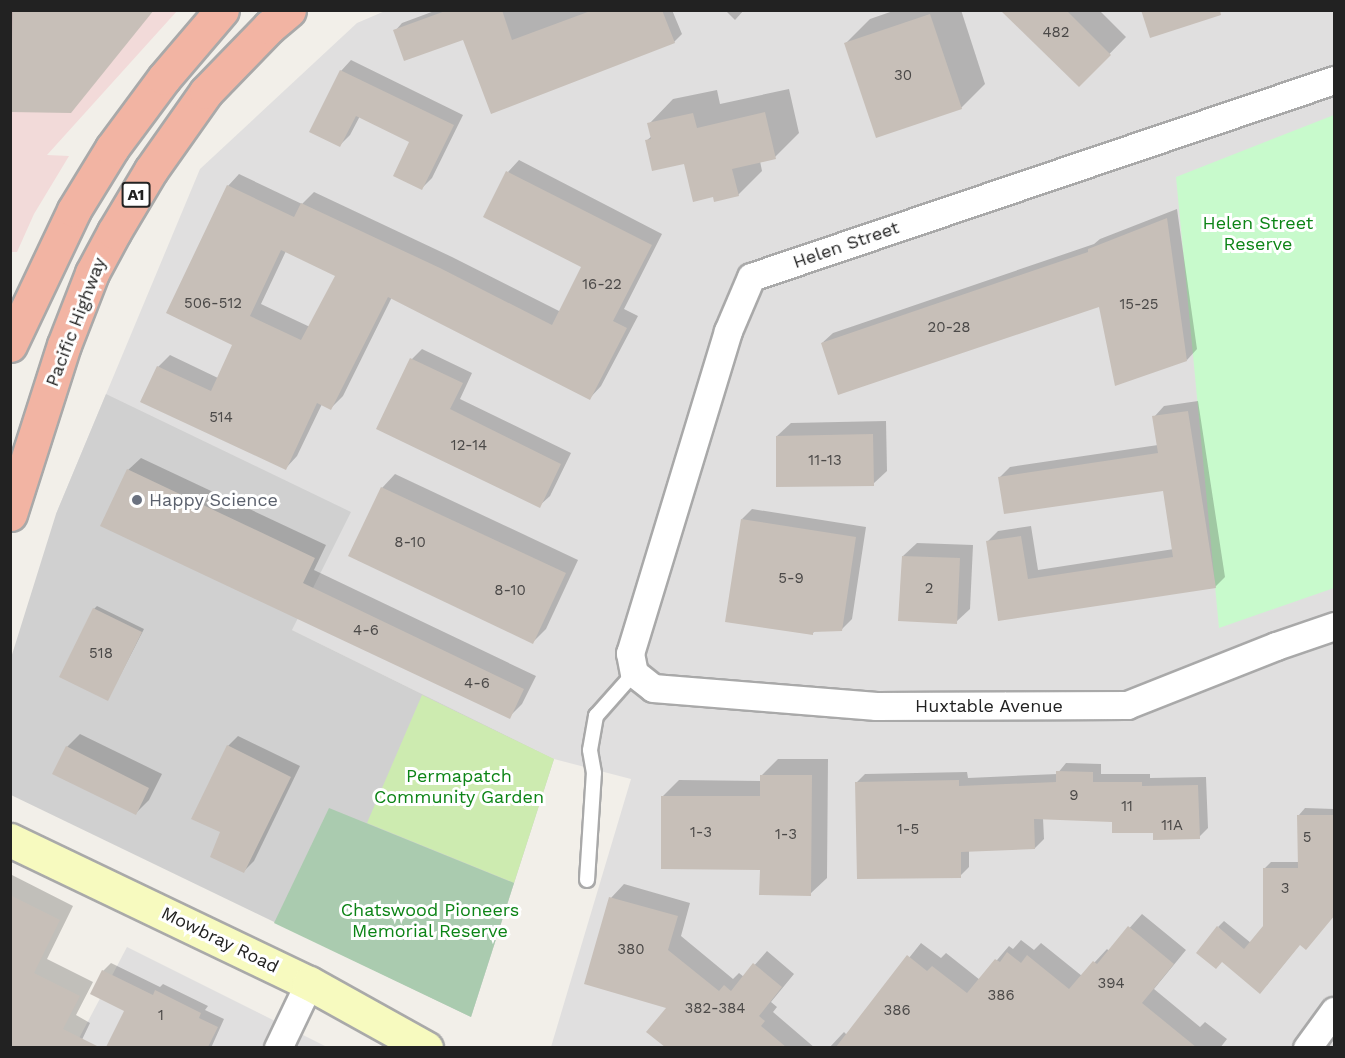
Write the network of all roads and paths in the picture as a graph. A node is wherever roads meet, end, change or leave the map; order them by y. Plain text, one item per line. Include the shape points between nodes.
1 (222, 10) edge
2 (289, 10) edge
3 (1335, 80) edge
4 (10, 345) edge
5 (10, 514) edge
6 (1335, 626) edge
7 (634, 673) junction
8 (10, 840) edge
9 (587, 880) dead end
10 (309, 983) junction
11 (1335, 1011) edge
12 (278, 1047) edge
13 (426, 1047) edge
14 (1307, 1047) edge

1 - 4 highway, A1 via 112,148 74,210
2 - 5 highway, Pacific Highway / A1 via 206,92 151,170 114,232 92,273 64,345
3 - 7 street, Helen Street via 751,277 728,331 630,653
6 - 7 street, Huxtable Avenue via 1276,645 1128,705 876,706 653,688
7 - 9 lane via 596,716 590,750 594,773
8 - 10 main road, Mowbray Road
10 - 12 street
10 - 13 main road, Mowbray Road
11 - 14 street

